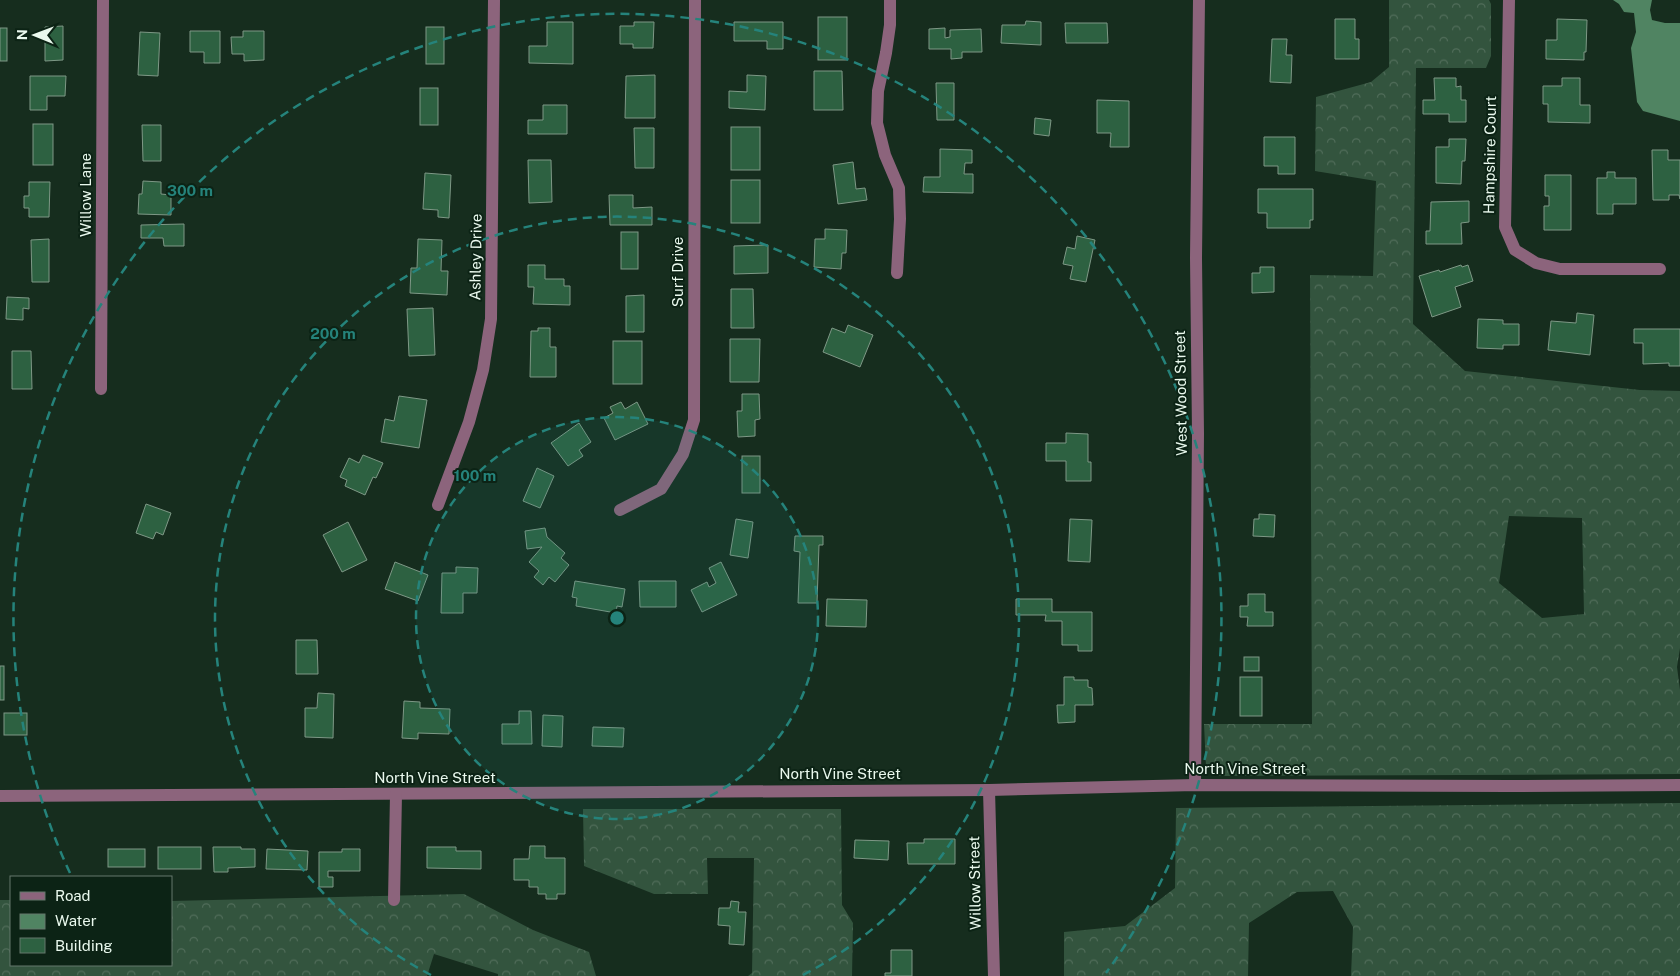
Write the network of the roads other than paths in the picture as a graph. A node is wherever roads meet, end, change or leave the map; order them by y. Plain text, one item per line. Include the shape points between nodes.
1 (103, 0) edge
2 (494, 0) edge
3 (695, 0) edge
4 (890, 0) edge
5 (1199, 0) edge
6 (1509, 0) edge
7 (1660, 269) dead end
8 (897, 273) dead end
9 (101, 389) dead end
10 (438, 505) dead end
11 (620, 510) dead end
12 (1680, 784) edge
13 (1195, 785) junction
14 (989, 790) junction
15 (396, 794) junction
16 (0, 796) edge
17 (394, 900) dead end
18 (994, 976) edge

1 - 9 street, Willow Lane
2 - 10 street, Ashley Drive via 491,319 483,370 469,422
3 - 11 street, Surf Drive via 694,420 683,454 662,489
4 - 8 street via 890,26 878,91 877,123 885,155 899,188
5 - 13 street, West Wood Street
6 - 7 street, Hampshire Court via 1505,227 1515,250 1536,263 1560,269
12 - 13 street, North Vine Street
13 - 14 street, North Vine Street
14 - 15 street, North Vine Street
14 - 18 street, Willow Street
15 - 16 street, North Vine Street
15 - 17 street

